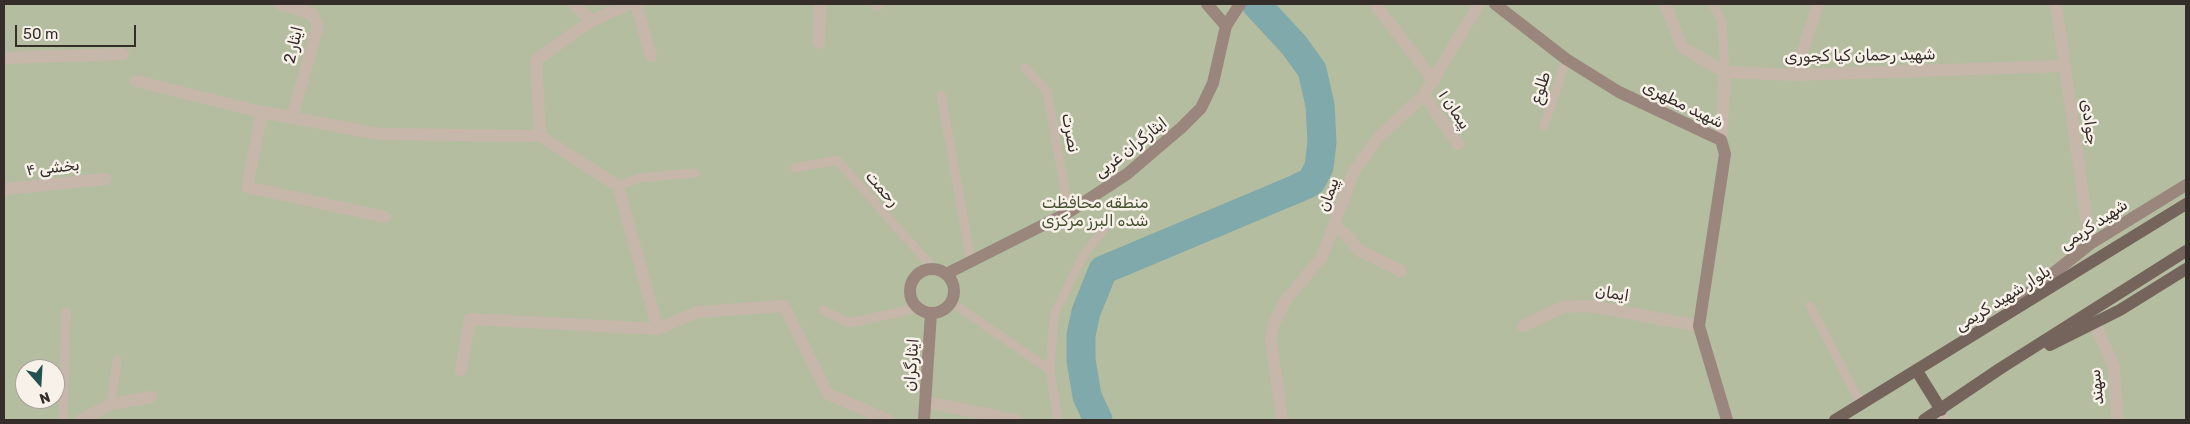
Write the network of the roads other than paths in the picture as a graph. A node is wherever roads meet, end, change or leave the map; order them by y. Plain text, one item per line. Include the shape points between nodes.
1 (280, 4) edge
2 (574, 4) edge
3 (630, 4) edge
4 (636, 4) edge
5 (820, 4) edge
6 (1207, 4) edge
7 (1240, 4) edge
8 (1374, 4) edge
9 (1479, 4) edge
10 (1495, 4) edge
11 (1665, 4) edge
12 (1713, 4) edge
13 (1818, 4) edge
14 (2056, 4) edge
15 (591, 21) junction
16 (1228, 22) junction
17 (819, 43) dead end
18 (123, 54) dead end
19 (651, 56) dead end
20 (4, 58) edge
21 (1566, 59) junction
22 (2064, 66) junction
23 (1025, 68) dead end
24 (1725, 72) junction
25 (1795, 74) junction
26 (136, 81) dead end
27 (1434, 81) junction
28 (941, 95) dead end
29 (1424, 95) junction
30 (262, 112) junction
31 (292, 117) junction
32 (1544, 126) dead end
33 (540, 136) junction
34 (1721, 140) junction
35 (1458, 144) dead end
36 (795, 168) dead end
37 (695, 173) dead end
38 (106, 179) dead end
39 (2186, 185) edge
40 (618, 186) junction
41 (4, 189) edge
42 (2186, 204) edge
43 (1069, 212) junction
44 (385, 218) dead end
45 (1336, 225) junction
46 (1106, 228) dead end
47 (2090, 244) junction
48 (2186, 251) edge
49 (971, 261) junction
50 (934, 269) junction
51 (2186, 269) edge
52 (1401, 271) dead end
53 (946, 274) junction
54 (951, 302) junction
55 (1810, 306) dead end
56 (918, 308) junction
57 (823, 310) dead end
58 (66, 312) dead end
59 (931, 313) junction
60 (2095, 324) junction
61 (1523, 326) dead end
62 (1699, 326) junction
63 (658, 329) junction
64 (1977, 334) junction
65 (117, 360) dead end
66 (2001, 368) junction
67 (461, 370) dead end
68 (1050, 370) junction
69 (1917, 371) junction
70 (151, 397) dead end
71 (926, 402) junction
72 (111, 404) junction
73 (1861, 404) junction
74 (1942, 415) edge
75 (63, 420) edge
76 (81, 420) edge
77 (888, 420) edge
78 (924, 420) edge
79 (1016, 420) edge
80 (1058, 420) edge
81 (1282, 420) edge
82 (1726, 420) edge
83 (1835, 420) edge
84 (1924, 420) edge
85 (2116, 420) edge

1 - 31 street, ایثار 2 via 312,14 318,26
2 - 15 street
3 - 15 street
4 - 19 street
5 - 17 street
6 - 16 street
7 - 16 street
8 - 27 street
9 - 27 street, پیمان
10 - 21 street, شهید مطهری
11 - 24 street via 1682,47
12 - 24 lane via 1722,22
13 - 25 street
14 - 22 street, جوادی
15 - 33 street via 536,60
16 - 43 street, ایثارگران غربی via 1214,83 1201,108 1127,174
18 - 20 street
21 - 32 lane, طلوع
21 - 34 street, شهید مطهری via 1619,92
22 - 25 street, شهید رحمان کیا کجوری
22 - 47 street, جوادی
23 - 43 lane, نصرت via 1047,92
24 - 25 street, شهید رحمان کیا کجوری
24 - 34 street
26 - 30 street
27 - 29 street, پیمان
28 - 49 lane
29 - 35 street, پیمان ۱
29 - 45 street, پیمان via 1379,137 1354,171
30 - 31 street
30 - 44 street via 247,187
31 - 33 street via 379,134
33 - 40 street
34 - 62 street, شهید مطهری via 1725,154
36 - 50 lane, رحمت via 837,160
37 - 40 lane via 639,178
38 - 41 street, بخشی ۴
39 - 47 street, شهید کریمی
40 - 63 street
42 - 64 main road, بلوار شهید کریمی
43 - 49 street, ایثارگران غربی
45 - 52 street via 1360,251
45 - 81 street, پیمان via 1322,257 1285,301 1274,322 1271,340
46 - 68 lane via 1084,254 1054,315
47 - 64 street, شهید کریمی
48 - 66 main road
49 - 53 street, ایثارگران غربی
50 - 53 street
50 - 56 street via 924,271 912,282 910,296
51 - 60 main road
53 - 54 street via 954,288
54 - 59 street via 946,308
54 - 68 lane
55 - 73 lane
56 - 57 lane via 849,323
56 - 59 street
58 - 75 lane
59 - 71 street, ایثارگران
60 - 66 main road
60 - 85 street, سهند via 2114,367
61 - 62 street, ایمان via 1564,306 1591,306
62 - 82 street, شهید مطهری
63 - 67 street via 470,319
63 - 77 street via 697,312 784,306 828,394
64 - 69 main road, بلوار شهید کریمی
65 - 72 lane
66 - 74 main road
68 - 80 lane
69 - 73 main road, بلوار شهید کریمی
69 - 74 main road
70 - 72 street
71 - 78 street, ایثارگران
71 - 79 street
72 - 76 street
73 - 83 main road, بلوار شهید کریمی
74 - 84 main road

